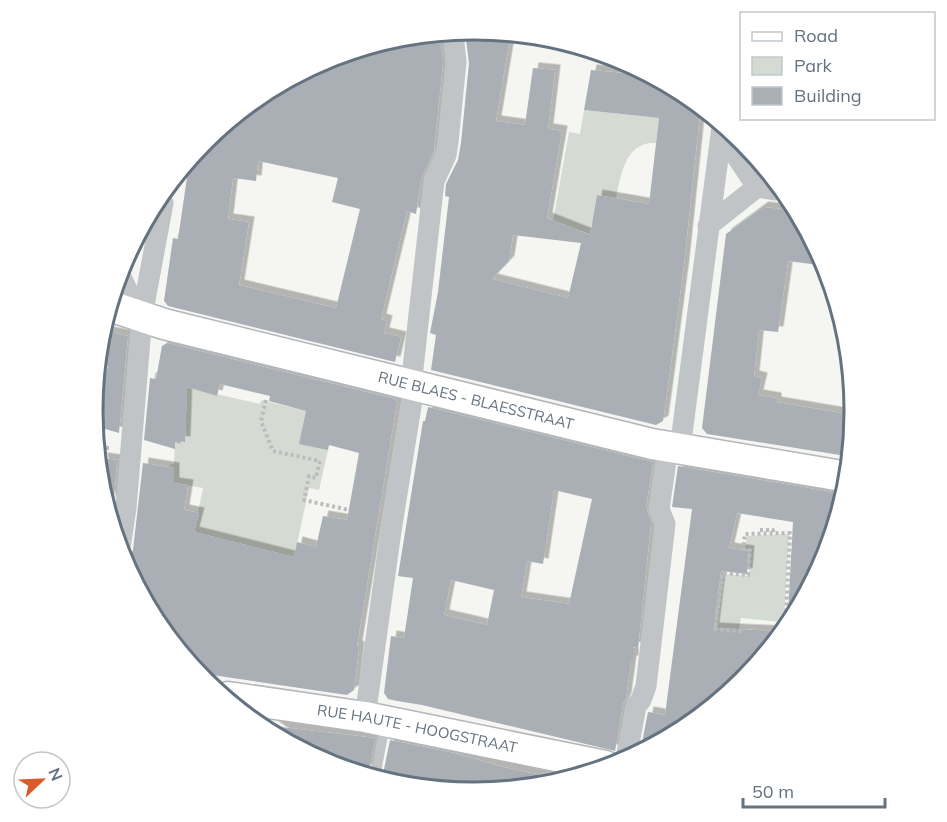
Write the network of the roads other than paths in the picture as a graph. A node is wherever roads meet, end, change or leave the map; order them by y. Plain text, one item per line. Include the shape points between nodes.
1 (454, 41) edge
2 (720, 134) edge
3 (738, 152) edge
4 (766, 189) edge
5 (159, 215) edge
6 (708, 226) junction
7 (125, 287) edge
8 (131, 304) edge
9 (412, 385) junction
10 (674, 448) junction
11 (838, 475) edge
12 (123, 529) edge
13 (240, 699) edge
14 (375, 719) junction
15 (628, 747) edge
16 (590, 763) edge
17 (376, 768) edge

1 - 9 street via 456,62 448,142 434,181
2 - 6 street
3 - 4 street
4 - 6 street
5 - 8 street
6 - 10 street
7 - 8 street
8 - 9 street, RUE BLAES - BLAESSTRAAT via 164,324
8 - 12 street
9 - 10 street, RUE BLAES - BLAESSTRAAT
9 - 14 street via 390,531
10 - 11 street, RUE BLAES - BLAESSTRAAT
10 - 15 street via 660,509 665,524 646,686 636,706
13 - 14 street, RUE HAUTE - HOOGSTRAAT
14 - 16 street, RUE HAUTE - HOOGSTRAAT
14 - 17 lane

